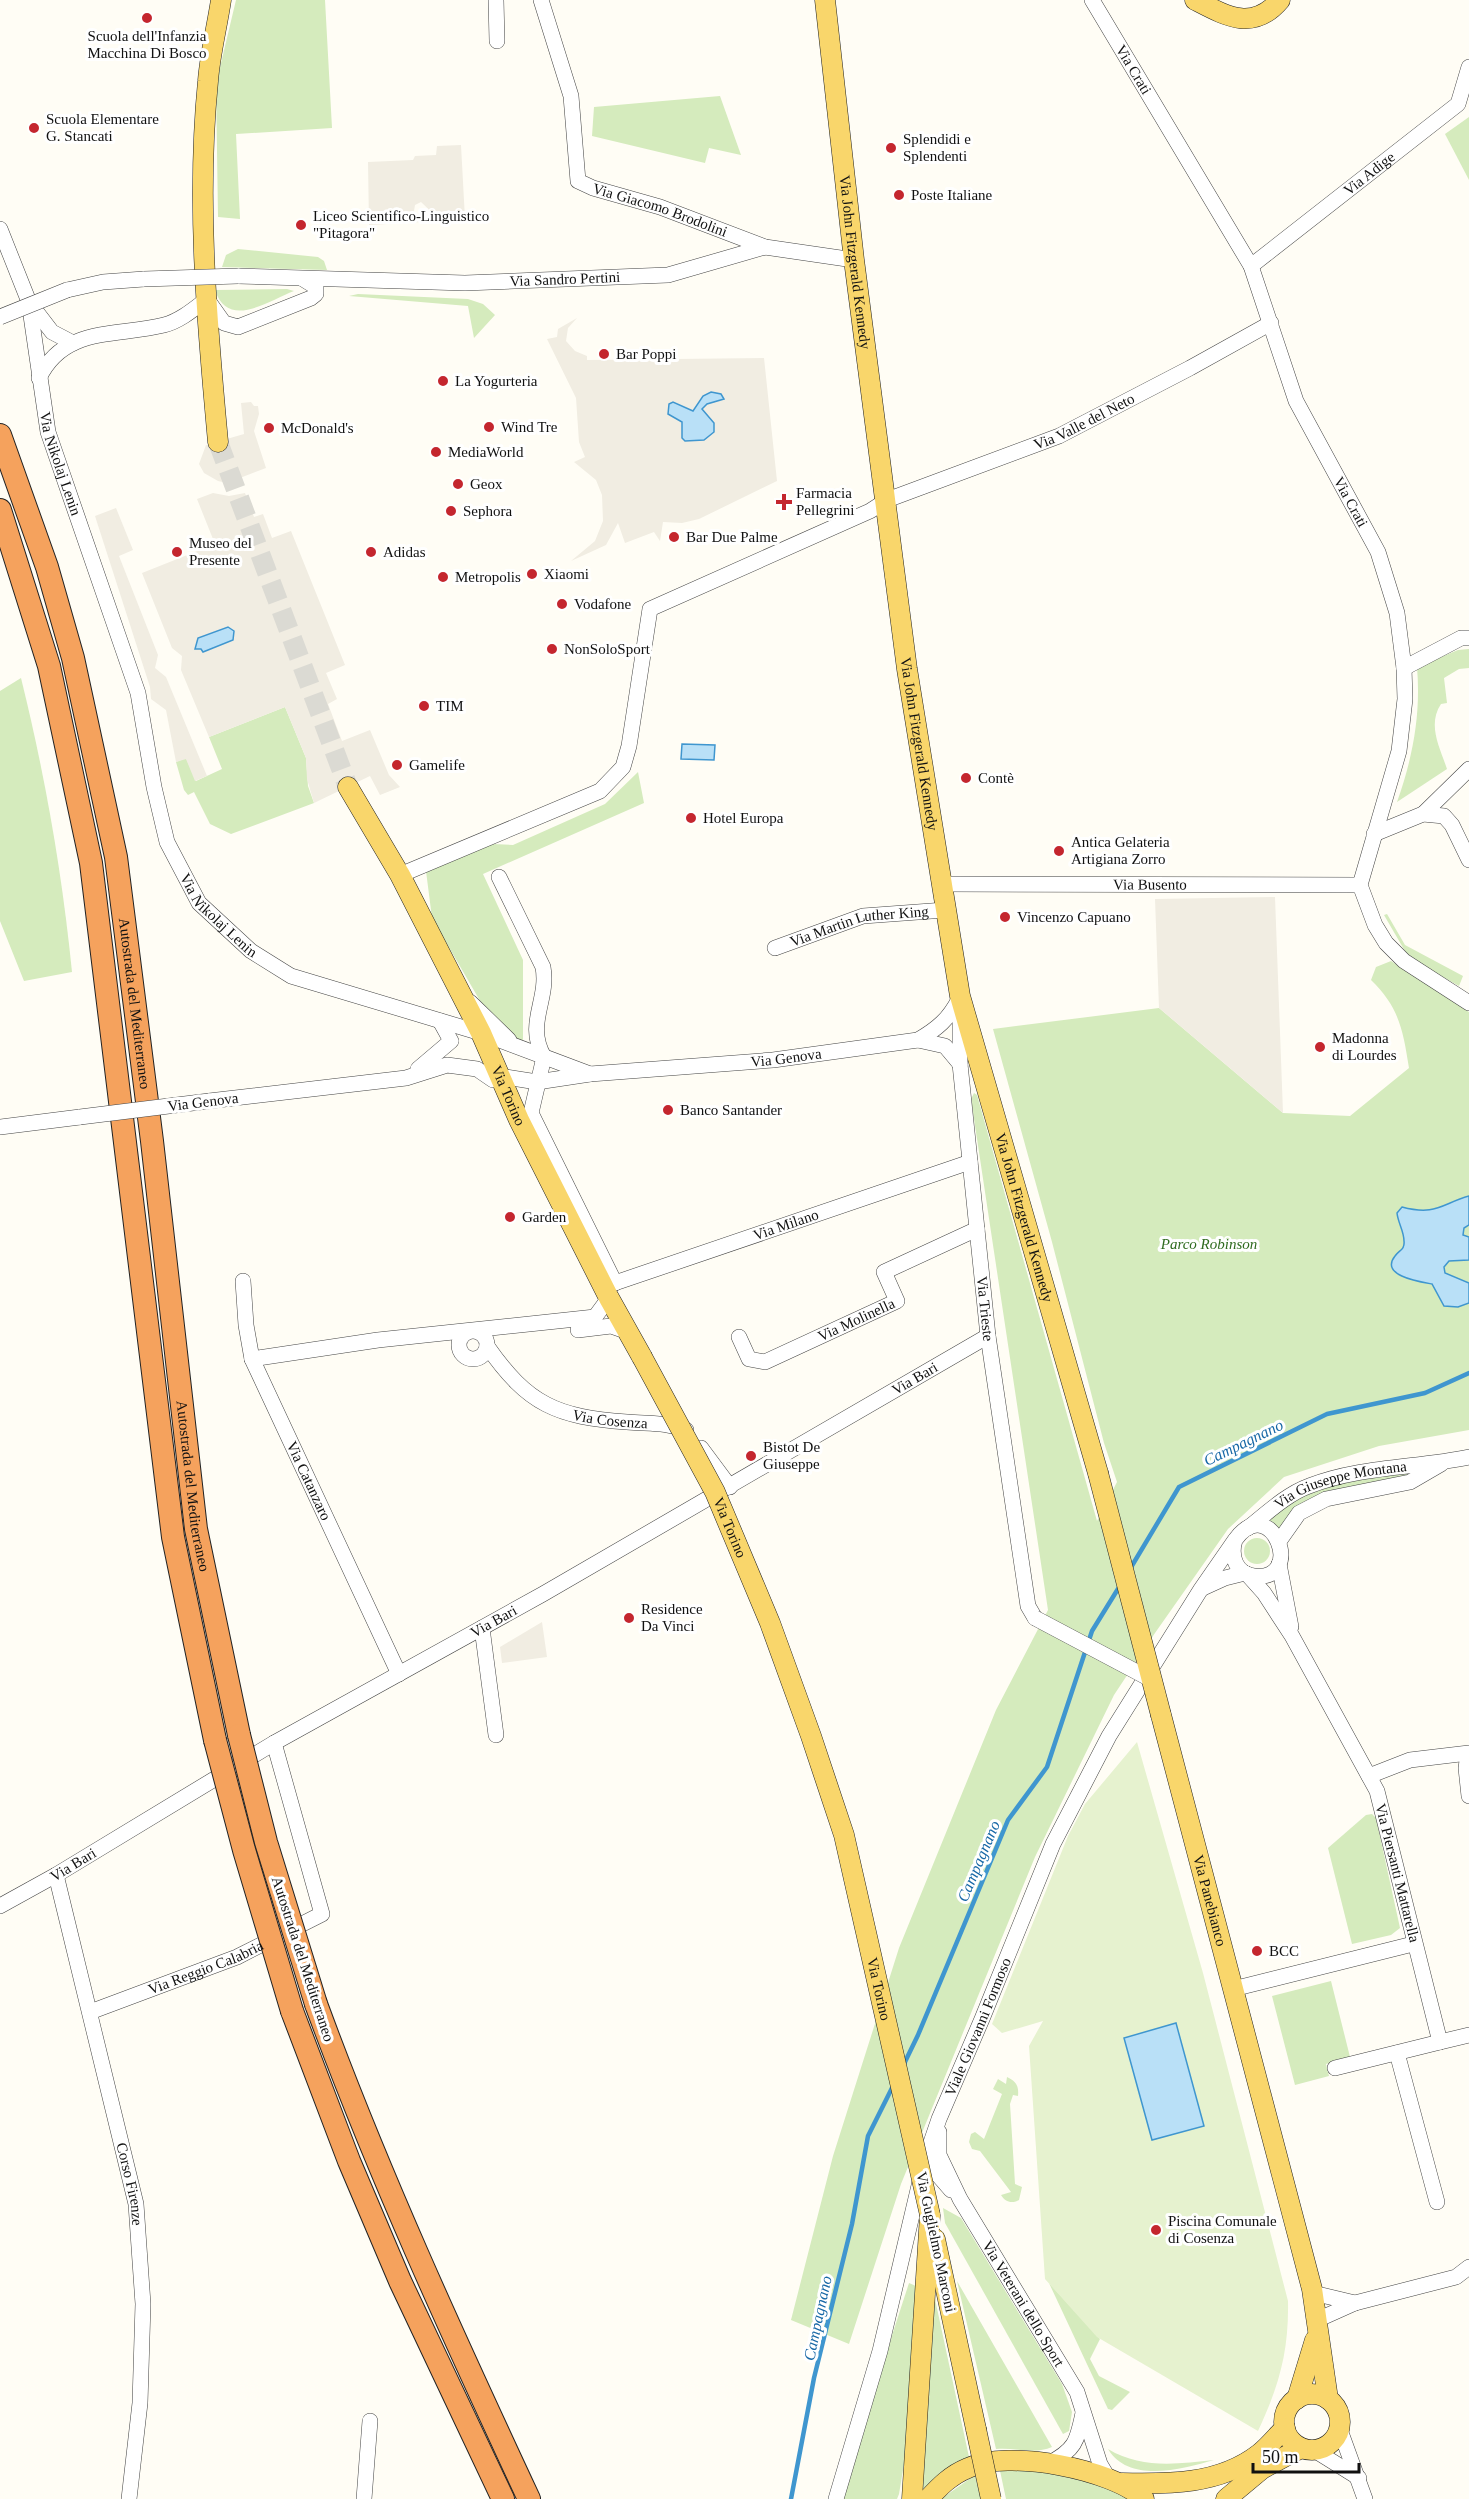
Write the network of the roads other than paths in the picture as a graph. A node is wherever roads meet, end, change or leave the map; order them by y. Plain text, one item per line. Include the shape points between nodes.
1 (221, 0) edge
2 (496, 0) edge
3 (541, 0) edge
4 (825, 0) edge
5 (1092, 0) edge
6 (1195, 0) edge
7 (1280, 0) edge
8 (498, 41) dead end
9 (1469, 67) edge
10 (0, 229) edge
11 (765, 247) junction
12 (854, 260) junction
13 (1251, 266) junction
14 (300, 279) junction
15 (362, 281) junction
16 (311, 298) junction
17 (207, 299) junction
18 (29, 302) junction
19 (0, 317) edge
20 (1271, 323) junction
21 (73, 343) junction
22 (39, 378) junction
23 (0, 435) edge
24 (218, 442) tunnel mouth
25 (886, 500) junction
26 (0, 510) edge
27 (1469, 638) edge
28 (1404, 668) junction
29 (1469, 769) edge
30 (348, 787) tunnel mouth
31 (1423, 814) junction
32 (1374, 834) junction
33 (1469, 860) edge
34 (400, 875) junction
35 (499, 877) dead end
36 (940, 884) junction
37 (1360, 885) junction
38 (945, 910) junction
39 (775, 948) dead end
40 (460, 991) junction
41 (960, 996) junction
42 (1466, 996) edge
43 (441, 1021) junction
44 (481, 1033) junction
45 (918, 1040) junction
46 (515, 1046) junction
47 (544, 1057) junction
48 (960, 1064) junction
49 (590, 1074) junction
50 (406, 1078) junction
51 (497, 1080) junction
52 (537, 1082) junction
53 (0, 1127) edge
54 (970, 1162) junction
55 (977, 1229) junction
56 (243, 1281) dead end
57 (609, 1290) junction
58 (472, 1332) junction
59 (628, 1332) junction
60 (988, 1336) junction
61 (739, 1337) dead end
62 (487, 1343) junction
63 (252, 1359) junction
64 (1469, 1456) edge
65 (1444, 1462) junction
66 (1098, 1473) joint
67 (730, 1486) junction
68 (1247, 1528) junction
69 (1235, 1540) junction
70 (1280, 1540) junction
71 (1279, 1564) junction
72 (1246, 1574) junction
73 (1201, 1589) junction
74 (482, 1628) junction
75 (1292, 1636) junction
76 (399, 1674) junction
77 (1152, 1680) junction
78 (496, 1735) dead end
79 (274, 1743) junction
80 (1468, 1754) edge
81 (1369, 1776) junction
82 (1469, 1796) edge
83 (56, 1875) junction
84 (0, 1906) edge
85 (1413, 1944) junction
86 (1233, 1989) junction
87 (90, 2012) junction
88 (1469, 2035) edge
89 (1440, 2042) junction
90 (1397, 2053) junction
91 (895, 2055) joint
92 (1335, 2068) dead end
93 (939, 2119) junction
94 (925, 2160) junction
95 (960, 2199) junction
96 (1437, 2202) dead end
97 (930, 2215) junction
98 (1469, 2267) edge
99 (1313, 2293) junction
100 (1355, 2303) junction
101 (1318, 2324) junction
102 (1297, 2399) junction
103 (1328, 2399) junction
104 (1083, 2410) junction
105 (370, 2421) dead end
106 (1285, 2428) junction
107 (1340, 2430) junction
108 (1308, 2449) junction
109 (1048, 2464) junction
110 (1359, 2478) junction
111 (1114, 2481) junction
112 (129, 2499) edge
113 (364, 2499) edge
114 (503, 2499) edge
115 (529, 2499) edge
116 (836, 2499) edge
117 (912, 2499) edge
118 (928, 2499) edge
119 (991, 2499) edge
120 (1144, 2499) edge
121 (1226, 2499) edge
122 (1365, 2499) edge

1 - 17 main road via 208,81 203,207
2 - 8 street
3 - 11 street, Via Giacomo Brodolini via 572,96 578,181
4 - 12 main road, Via John Fitzgerald Kennedy
5 - 13 street, Via Crati
6 - 7 main road via 1239,18 1268,13
9 - 13 street, Via Adige via 1458,104
10 - 18 street
11 - 12 street, Via Giacomo Brodolini
11 - 15 street, Via Sandro Pertini via 668,275 465,283
12 - 25 main road, Via John Fitzgerald Kennedy
13 - 20 street, Via Crati
14 - 15 street, Via Sandro Pertini
14 - 16 street via 316,287
14 - 19 street, Via Sandro Pertini, bridge via 238,276 104,282 67,290
15 - 16 street, Via Sandro Pertini
16 - 17 street, Via Sandro Pertini via 238,327 224,323
17 - 21 street via 165,324 87,337
17 - 24 main road
18 - 21 street via 52,332
18 - 22 street, Via Nikolaj Lenin
20 - 25 street, Via Valle del Neto via 1059,436
20 - 28 street, Via Crati via 1296,401 1378,552 1397,613
21 - 22 street via 47,361
22 - 43 street, Via Nikolaj Lenin via 48,432 138,693 167,842 199,903 251,951 291,976
23 - 115 highway, Autostrada del Mediterraneo, bridge via 47,567 73,658 116,857 195,1529 266,1842 316,2004 370,2148
25 - 34 street, Via Valle del Neto via 870,511 650,609 623,767 600,791
25 - 36 main road, Via John Fitzgerald Kennedy
26 - 114 highway, Autostrada del Mediterraneo, bridge via 49,666 91,863 173,1537 216,1740 292,2011 400,2281
27 - 28 street via 1461,638
28 - 32 street, Via Crati via 1399,751
29 - 31 street
30 - 34 main road
31 - 32 street
31 - 33 street via 1444,816
32 - 37 street, Via Crati
34 - 40 main road
35 - 47 street via 543,967 544,984 535,1032
36 - 37 street, Via Busento
36 - 38 main road, Via John Fitzgerald Kennedy
37 - 42 street via 1386,943 1404,961
38 - 39 street, Via Martin Luther King via 863,916
38 - 41 main road, Via John Fitzgerald Kennedy
40 - 44 main road
40 - 46 street
41 - 45 street, Via Genova via 938,1029
41 - 48 street, Via Trieste
41 - 66 main road, Via John Fitzgerald Kennedy
43 - 44 street, Via Nikolaj Lenin
43 - 50 street, Via Genova via 451,1041
44 - 46 street, Via Genova
44 - 51 main road, Via Torino
45 - 48 street via 945,1046
45 - 49 street, Via Genova via 773,1060
46 - 47 street, Via Genova
47 - 49 street, Via Genova
47 - 52 street
48 - 54 street, Via Trieste
49 - 52 street, Via Genova
50 - 51 street, Via Genova via 447,1065 468,1067
50 - 53 street, Via Genova, bridge
51 - 52 street, Via Genova
51 - 57 main road, Via Torino
52 - 57 street via 531,1102 532,1117
54 - 55 street, Via Trieste
54 - 57 street, Via Milano
55 - 60 street, Via Trieste
55 - 61 street, Via Molinella via 884,1272 897,1301 765,1362 749,1359
56 - 63 street, Via Catanzaro
57 - 58 street via 595,1317
57 - 59 main road, Via Torino
58 - 62 street, Via Cosenza via 481,1333
58 - 62 street via 464,1335 460,1343 464,1356 481,1357
58 - 63 street via 378,1340
59 - 62 street via 611,1326
59 - 91 main road, Via Torino, bridge via 715,1492 770,1623 844,1835
60 - 67 street, Via Bari
60 - 77 street, Via Trieste, bridge via 1031,1612
62 - 67 street, Via Cosenza via 506,1373 523,1390 555,1409 578,1418 671,1424 690,1431 716,1472
63 - 76 street, Via Catanzaro
64 - 65 street, Via Giuseppe Montana
65 - 68 street, Via Giuseppe Montana via 1407,1465 1308,1486
65 - 70 street, Via Giuseppe Montana via 1410,1482 1326,1499 1299,1513
66 - 77 main road, Via Panebianco, bridge
67 - 74 street, Via Bari
68 - 69 street
68 - 70 street via 1262,1527
69 - 72 street via 1235,1562
69 - 73 street, Viale Giovanni Formoso
70 - 71 street
71 - 72 street via 1269,1574
71 - 75 street, Via Piersanti Mattarella
72 - 73 street
72 - 75 street, Via Piersanti Mattarella via 1264,1593
73 - 93 street, Viale Giovanni Formoso via 1109,1736 1053,1844
74 - 76 street, Via Bari
74 - 78 street
75 - 81 street, Via Piersanti Mattarella
76 - 79 street, Via Bari
77 - 86 main road, Via Panebianco, bridge
79 - 83 street, Via Bari
79 - 87 street, Via Reggio Calabria via 321,1914 237,1957
80 - 81 street via 1410,1760
80 - 82 street
81 - 85 street, Via Piersanti Mattarella via 1377,1791
83 - 84 street, Via Bari
83 - 87 street, Corso Firenze
85 - 86 street, Via Piersanti Mattarella
85 - 89 street
86 - 99 main road, Via Panebianco
87 - 112 street, Corso Firenze via 136,2204 143,2304 140,2403
88 - 89 street
89 - 90 street
90 - 92 street
90 - 96 street
91 - 97 main road, Via Guglielmo Marconi, bridge
93 - 94 street, Viale Giovanni Formoso
93 - 95 street, Via Veterani dello Sport via 939,2155
94 - 95 street, Via Veterani dello Sport
94 - 116 street, Viale Giovanni Formoso via 880,2351
95 - 104 street, Via Veterani dello Sport via 1071,2382
97 - 117 main road
97 - 119 main road, Via Guglielmo Marconi, bridge
98 - 100 street via 1456,2277
99 - 100 street
99 - 101 main road, Via Panebianco
100 - 101 street
101 - 102 main road, Via Panebianco
101 - 103 main road, Via Panebianco
102 - 103 main road via 1312,2394
102 - 106 main road via 1286,2412
103 - 107 main road via 1339,2412
104 - 109 street via 1077,2441 1071,2450
104 - 111 street, Via Veterani dello Sport via 1100,2464
105 - 113 street
106 - 108 main road via 1288,2436
106 - 111 main road via 1259,2454 1220,2474 1167,2485
107 - 108 main road via 1330,2444
107 - 110 street
108 - 110 street
108 - 121 main road via 1262,2469
109 - 111 main road
109 - 118 main road via 997,2460 969,2467 944,2481
110 - 122 street
111 - 120 main road

